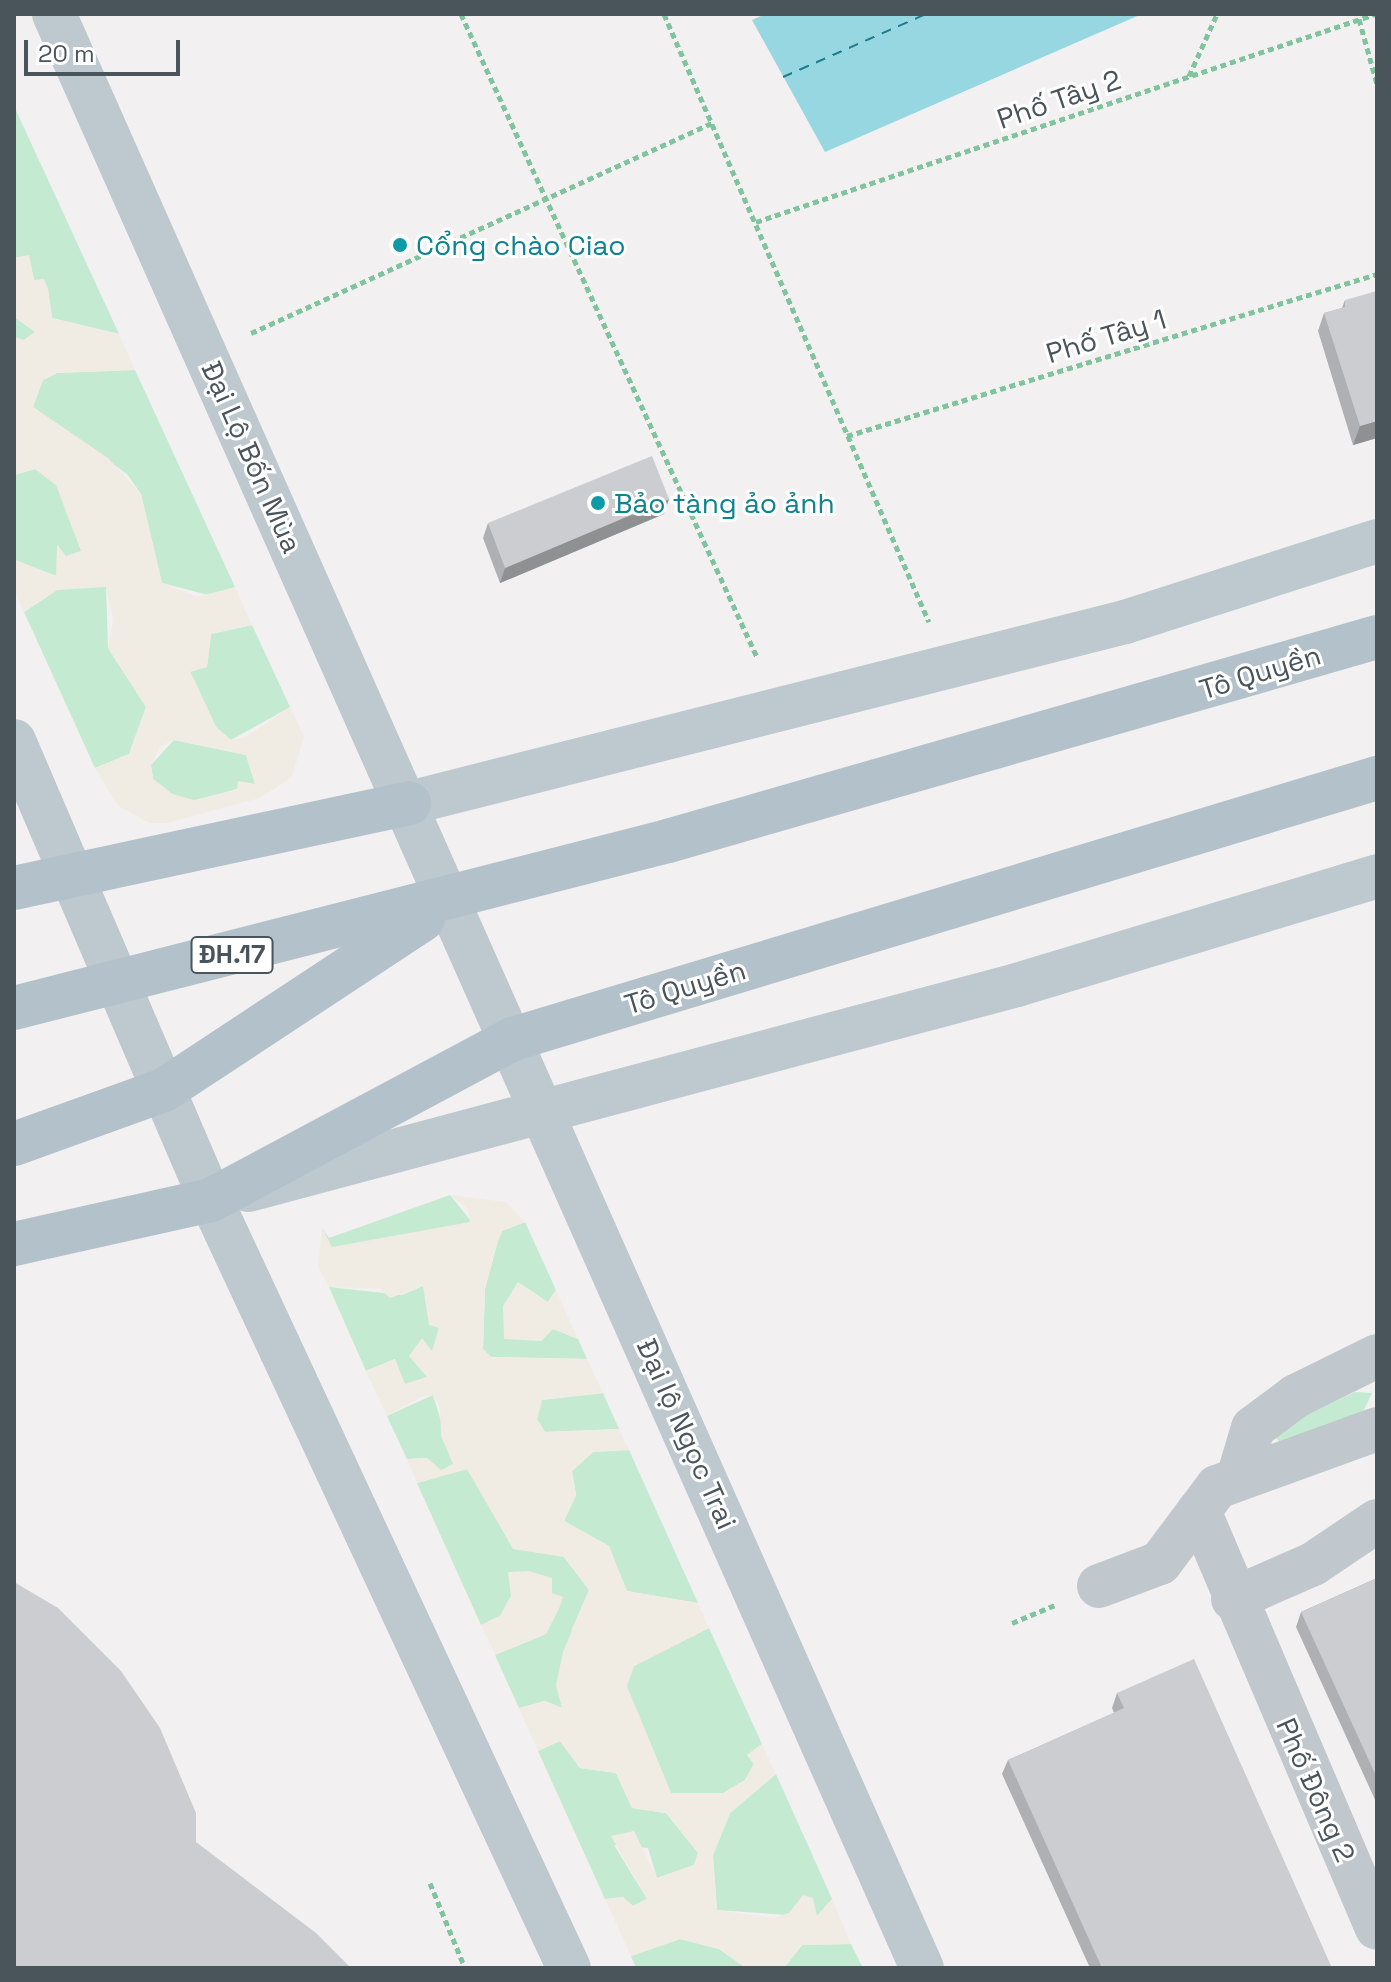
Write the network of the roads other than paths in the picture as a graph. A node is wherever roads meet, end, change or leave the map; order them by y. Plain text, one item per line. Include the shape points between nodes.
1 (54, 14) edge
2 (1377, 541) edge
3 (1377, 637) edge
4 (14, 741) edge
5 (1377, 778) edge
6 (409, 803) junction
7 (70, 874) junction
8 (1377, 876) edge
9 (14, 888) edge
10 (450, 900) junction
11 (117, 985) junction
12 (14, 1008) edge
13 (513, 1039) junction
14 (164, 1090) junction
15 (546, 1112) junction
16 (14, 1144) edge
17 (211, 1200) junction
18 (14, 1244) edge
19 (1374, 1364) edge
20 (1377, 1429) edge
21 (1238, 1478) junction
22 (1199, 1511) junction
23 (1377, 1521) edge
24 (1377, 1553) edge
25 (1313, 1564) junction
26 (1099, 1586) dead end
27 (1233, 1599) junction
28 (1377, 1928) edge
29 (569, 1968) edge
30 (922, 1968) edge

1 - 6 main road, Đại Lộ Bốn Mùa
2 - 6 main road via 1125,622
3 - 10 main road, Tô Quyền
4 - 7 main road
5 - 13 main road, Tô Quyền
6 - 7 main road
6 - 10 main road, Đại Lộ Bốn Mùa
7 - 9 main road
7 - 11 main road
8 - 15 main road via 1017,985
10 - 11 main road, Tô Quyền / ĐH.17
10 - 13 main road, Đại lộ Ngọc Trai
10 - 14 main road, Tô Quyền / ĐH.17
11 - 12 main road, Tô Quyền / ĐH.17
11 - 14 main road
13 - 15 main road, Đại lộ Ngọc Trai
13 - 17 main road, Tô Quyền
14 - 16 main road, Tô Quyền / ĐH.17
14 - 17 main road
15 - 17 main road
15 - 30 main road, Đại lộ Ngọc Trai
17 - 18 main road, Tô Quyền
17 - 29 main road
19 - 21 street via 1296,1396 1253,1428
20 - 21 street
21 - 22 street via 1217,1487
22 - 26 street via 1160,1563
22 - 27 street, Phố Đông 2
23 - 25 street
24 - 25 street via 1355,1563
25 - 27 street
27 - 28 street, Phố Đông 2

